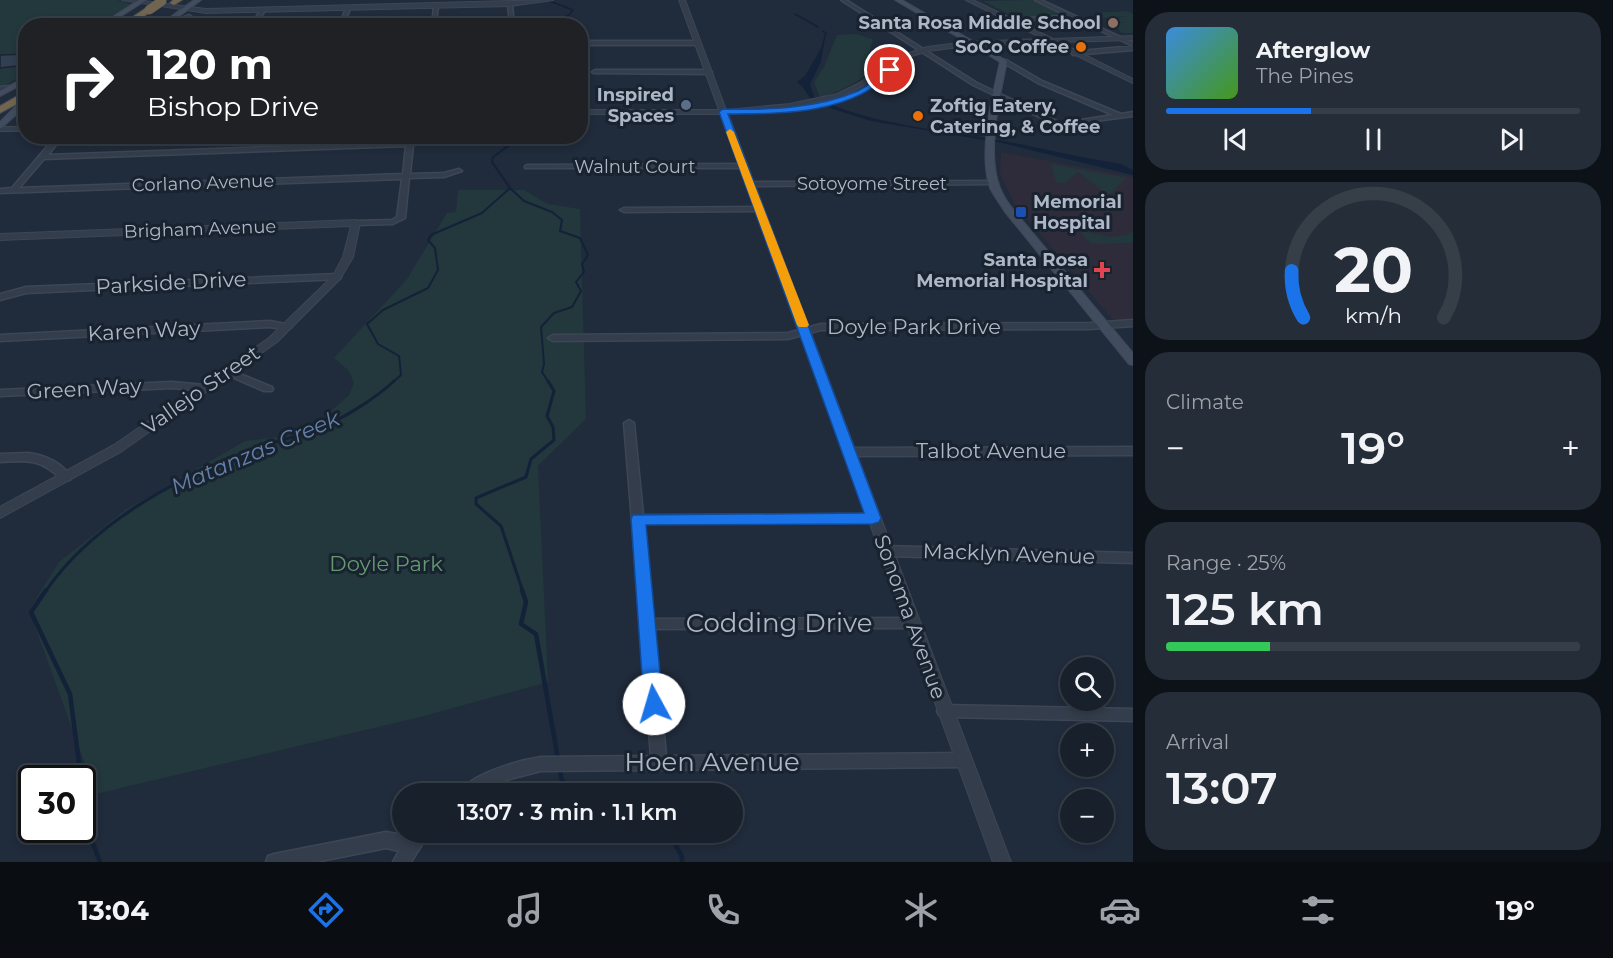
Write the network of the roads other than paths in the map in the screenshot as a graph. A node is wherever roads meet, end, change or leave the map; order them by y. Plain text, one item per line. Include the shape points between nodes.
1 (125, 0) edge
2 (198, 0) edge
3 (550, 0) edge
4 (682, 0) edge
5 (843, 0) edge
6 (898, 0) edge
7 (969, 0) edge
8 (1037, 0) edge
9 (163, 1) edge
10 (176, 1) edge
11 (534, 1) edge
12 (543, 1) edge
13 (141, 2) edge
14 (402, 3) edge
15 (510, 4) junction
16 (436, 6) junction
17 (348, 8) junction
18 (263, 10) junction
19 (187, 13) junction
20 (1074, 17) junction
21 (114, 18) edge
22 (136, 18) edge
23 (151, 18) edge
24 (177, 18) edge
25 (184, 18) edge
26 (258, 18) edge
27 (345, 18) edge
28 (435, 18) edge
29 (511, 18) edge
30 (1010, 20) junction
31 (1118, 38) junction
32 (1133, 38) edge
33 (1051, 41) junction
34 (588, 43) edge
35 (697, 43) junction
36 (976, 45) junction
37 (1133, 47) edge
38 (923, 52) junction
39 (1073, 53) junction
40 (1004, 61) junction
41 (595, 72) dead end
42 (709, 72) junction
43 (1133, 81) edge
44 (18, 84) edge
45 (18, 86) edge
46 (9, 88) junction
47 (0, 89) edge
48 (0, 96) edge
49 (997, 96) junction
50 (18, 99) edge
51 (18, 109) edge
52 (0, 110) edge
53 (588, 112) edge
54 (726, 112) junction
55 (1133, 114) edge
56 (1120, 116) junction
57 (0, 128) edge
58 (18, 129) edge
59 (54, 144) edge
60 (324, 144) edge
61 (411, 144) edge
62 (43, 157) junction
63 (743, 166) junction
64 (526, 167) dead end
65 (459, 171) dead end
66 (407, 176) junction
67 (994, 183) junction
68 (750, 184) junction
69 (14, 190) junction
70 (0, 191) edge
71 (759, 209) junction
72 (624, 210) dead end
73 (356, 223) junction
74 (0, 237) edge
75 (337, 277) junction
76 (3, 296) edge
77 (1133, 323) edge
78 (1104, 326) junction
79 (287, 327) junction
80 (806, 331) junction
81 (0, 338) edge
82 (553, 338) dead end
83 (1133, 361) edge
84 (228, 372) junction
85 (204, 388) junction
86 (268, 389) dead end
87 (0, 393) edge
88 (629, 423) dead end
89 (1133, 451) edge
90 (849, 452) junction
91 (0, 458) edge
92 (66, 477) junction
93 (0, 513) edge
94 (873, 518) junction
95 (638, 519) junction
96 (886, 550) junction
97 (1133, 558) edge
98 (912, 623) junction
99 (646, 624) junction
100 (944, 711) junction
101 (1133, 716) edge
102 (964, 760) junction
103 (659, 762) junction
104 (482, 783) edge
105 (392, 840) edge
106 (414, 843) edge
107 (274, 862) edge
108 (401, 862) edge
109 (1002, 862) edge

1 - 13 street
2 - 19 main road
3 - 12 street
4 - 35 street, Sonoma Avenue
5 - 38 street
6 - 36 main road
7 - 30 street
8 - 20 street
9 - 22 highway, bridge
10 - 23 highway
11 - 12 street
11 - 15 street
13 - 19 street
13 - 21 main road
14 - 16 street
14 - 17 street
15 - 16 street
15 - 29 street
16 - 28 street
17 - 18 street
17 - 27 street
18 - 19 street
18 - 26 street
19 - 24 main road
19 - 25 street
20 - 30 street
20 - 31 street
30 - 33 street
31 - 32 street
31 - 33 street
31 - 37 street
33 - 36 street
33 - 39 street
34 - 35 street
35 - 42 street, Sonoma Avenue
36 - 38 street
36 - 40 main road
37 - 39 street
38 - 49 street
38 - 54 street via 891,61 841,97 773,112
39 - 43 street
40 - 49 main road
40 - 56 street via 1040,82
41 - 42 street
42 - 54 street, Sonoma Avenue
44 - 46 main road
45 - 48 highway
46 - 47 street
46 - 48 main road
49 - 56 street via 1064,126
49 - 67 main road via 990,166
50 - 52 highway
51 - 57 main road
53 - 54 street
54 - 63 street, Sonoma Avenue
55 - 56 street
57 - 58 street
59 - 62 street
60 - 62 street
61 - 66 street
62 - 69 street
63 - 64 street, Walnut Court
63 - 68 street, Sonoma Avenue
65 - 66 street, Corlano Avenue
66 - 69 street, Corlano Avenue
66 - 73 street, Brigham Avenue via 399,221
67 - 68 street, Sotoyome Street
67 - 78 main road via 1008,210
68 - 71 street, Sonoma Avenue
69 - 70 street, Corlano Avenue
71 - 72 street
71 - 80 street, Sonoma Avenue
73 - 74 street, Brigham Avenue
73 - 75 street, Vallejo Street via 348,257
75 - 76 street, Parkside Drive via 38,289
75 - 79 street, Vallejo Street
77 - 78 street, Doyle Park Drive
78 - 80 street, Doyle Park Drive via 821,327
78 - 83 main road
79 - 81 street, Karen Way via 270,324
79 - 84 street, Vallejo Street
80 - 82 street, Doyle Park Drive via 788,336
80 - 90 street, Sonoma Avenue
84 - 85 street, Vallejo Street
84 - 86 street
85 - 87 street, Green Way via 172,385
85 - 92 street, Vallejo Street via 118,448
88 - 95 street
89 - 90 street, Talbot Avenue
90 - 94 street, Sonoma Avenue
91 - 92 street via 36,457 53,463
92 - 93 street, Vallejo Street
94 - 95 street
94 - 96 street, Sonoma Avenue
95 - 99 street
96 - 97 street, Macklyn Avenue
96 - 98 street, Sonoma Avenue
98 - 99 street, Codding Drive
98 - 100 street, Sonoma Avenue
99 - 103 street
100 - 101 street
100 - 102 street, Sonoma Avenue
102 - 103 street, Hoen Avenue
102 - 109 street, Sonoma Avenue
103 - 104 street, Hoen Avenue via 541,764 518,768
105 - 107 street
106 - 108 street

